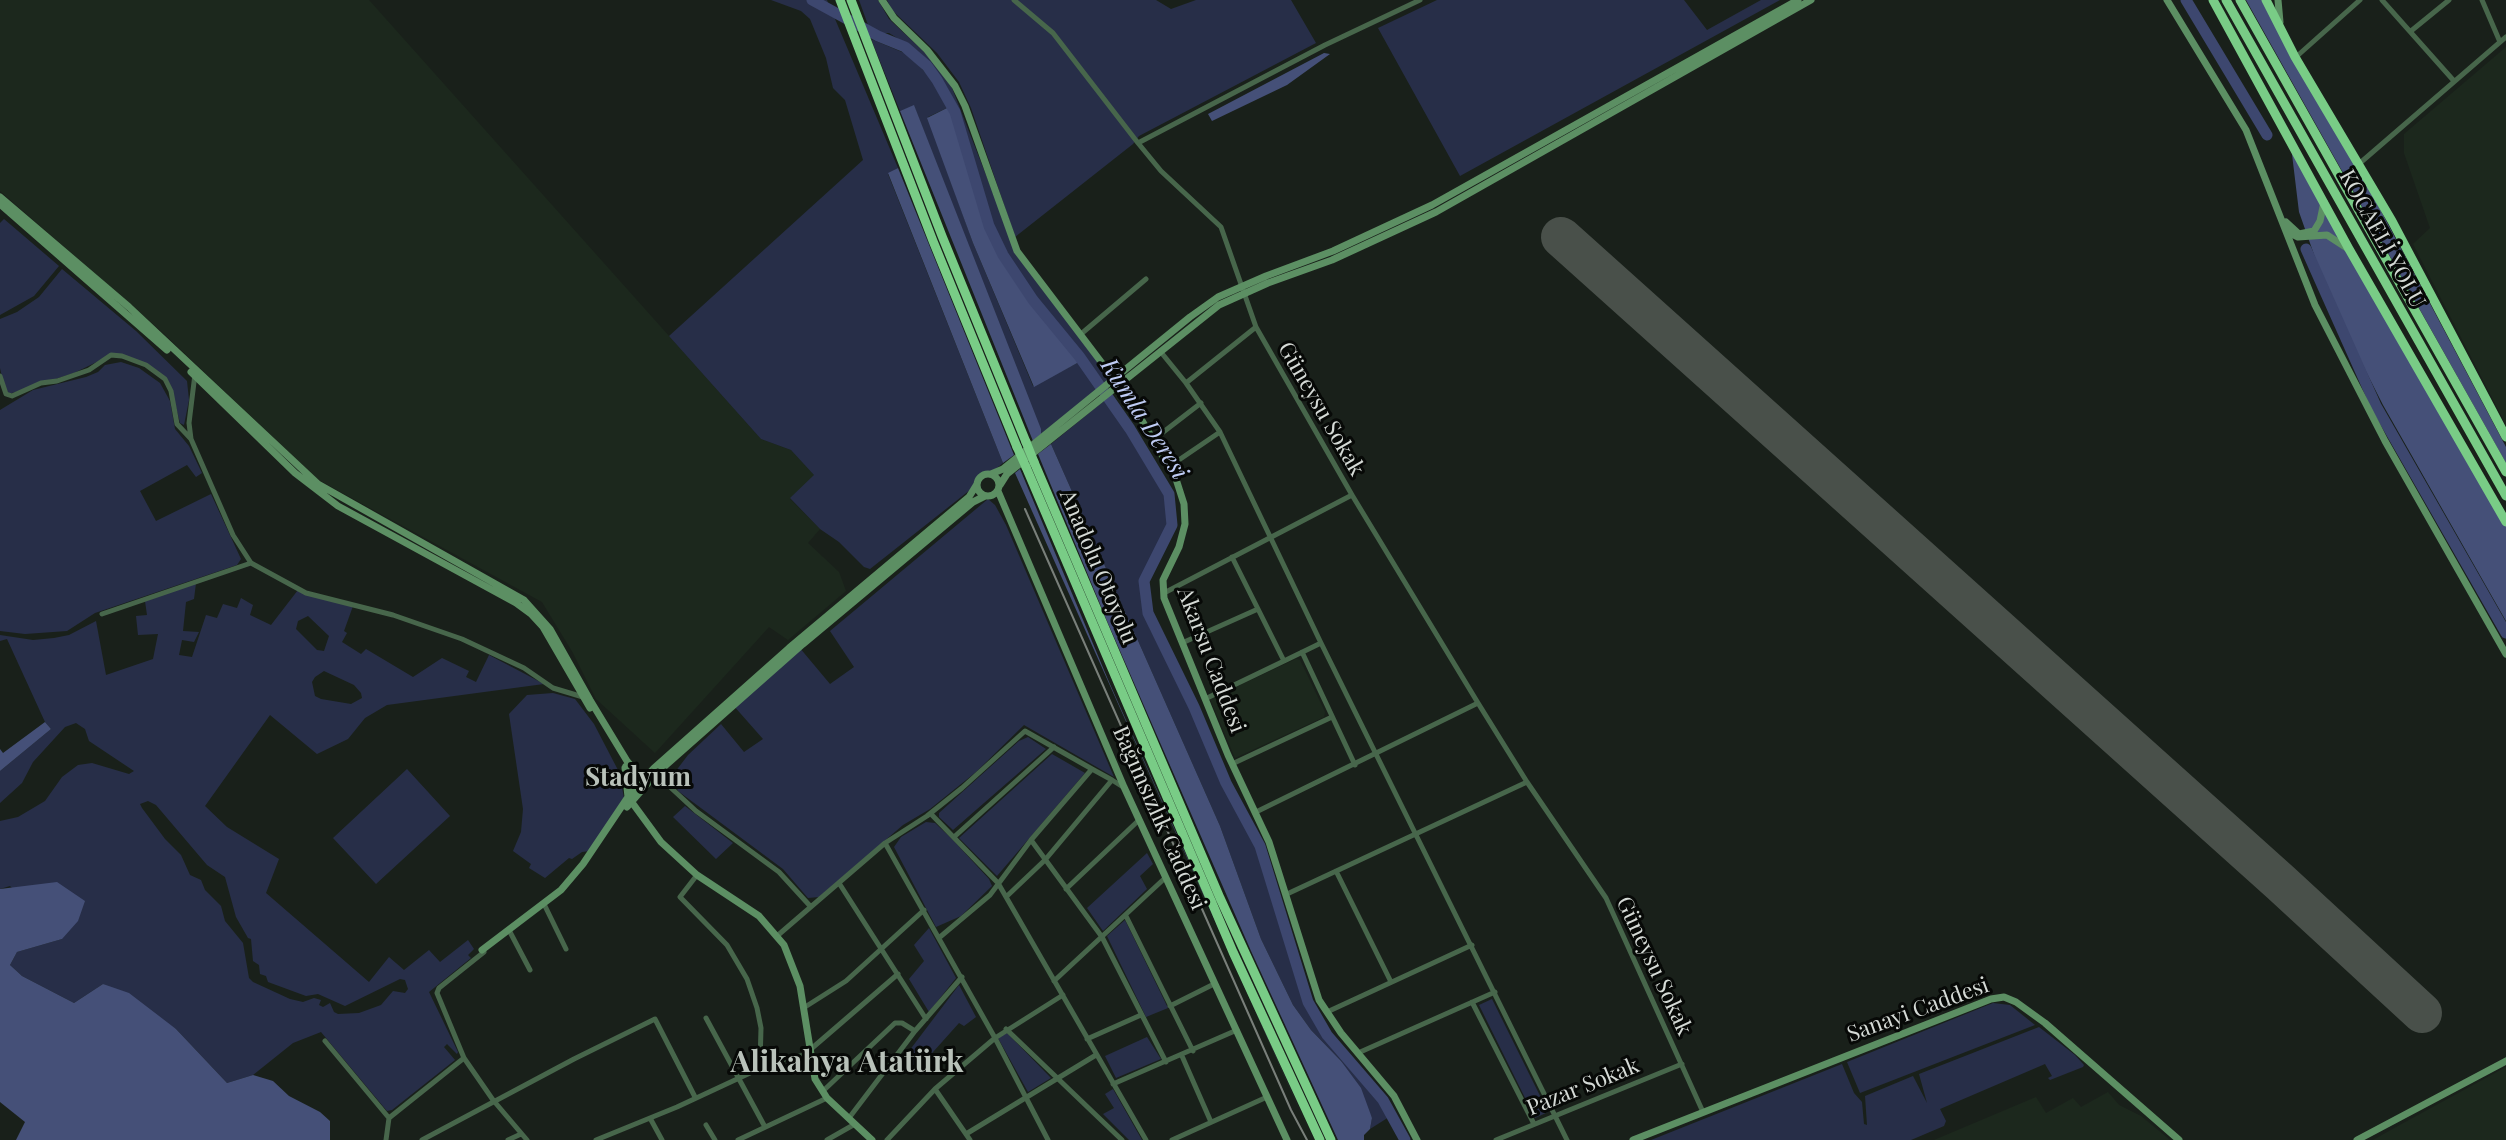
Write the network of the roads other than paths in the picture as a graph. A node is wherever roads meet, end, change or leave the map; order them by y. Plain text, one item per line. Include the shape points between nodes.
1 (840, 0) edge
2 (851, 0) edge
3 (882, 0) edge
4 (1014, 0) edge
5 (1420, 0) edge
6 (1798, 0) edge
7 (1811, 0) edge
8 (2170, 0) edge
9 (2213, 0) edge
10 (2226, 0) edge
11 (2240, 0) edge
12 (2266, 0) edge
13 (2286, 0) edge
14 (2360, 0) edge
15 (2382, 0) edge
16 (2449, 0) edge
17 (2482, 0) edge
18 (2278, 3) edge
19 (2411, 31) junction
20 (2282, 32) junction
21 (2506, 37) edge
22 (2500, 42) junction
23 (2295, 57) junction
24 (2454, 81) junction
25 (1138, 143) junction
26 (2360, 163) junction
27 (0, 197) edge
28 (2324, 202) junction
29 (6, 207) edge
30 (0, 217) edge
31 (2287, 229) junction
32 (2349, 249) junction
33 (1146, 279) dead end
34 (1244, 290) junction
35 (1256, 327) junction
36 (1080, 335) junction
37 (1160, 351) junction
38 (196, 374) junction
39 (0, 376) edge
40 (1116, 381) junction
41 (1186, 383) junction
42 (1201, 403) junction
43 (1075, 415) junction
44 (1220, 432) junction
45 (2506, 437) edge
46 (191, 439) junction
47 (1153, 440) junction
48 (1022, 444) junction
49 (1030, 464) junction
50 (1170, 466) junction
51 (2506, 472) edge
52 (991, 474) junction
53 (977, 484) junction
54 (993, 492) junction
55 (1352, 495) junction
56 (2506, 496) edge
57 (2506, 522) edge
58 (1270, 537) junction
59 (1232, 557) junction
60 (251, 563) junction
61 (1163, 594) junction
62 (1258, 609) junction
63 (102, 614) dead end
64 (1181, 643) junction
65 (1321, 643) junction
66 (791, 651) junction
67 (1302, 652) junction
68 (2506, 654) edge
69 (1284, 661) junction
70 (585, 697) junction
71 (1205, 699) junction
72 (1478, 703) junction
73 (1332, 717) junction
74 (1054, 747) junction
75 (1376, 755) junction
76 (626, 762) junction
77 (1232, 764) junction
78 (1355, 765) junction
79 (1092, 769) junction
80 (655, 771) junction
81 (1112, 780) junction
82 (1527, 782) junction
83 (643, 785) junction
84 (1124, 787) junction
85 (630, 799) junction
86 (1256, 812) junction
87 (931, 814) junction
88 (1139, 820) junction
89 (1416, 832) junction
90 (954, 837) junction
91 (1031, 840) junction
92 (885, 843) junction
93 (1045, 860) junction
94 (1336, 871) junction
95 (697, 875) junction
96 (1165, 878) junction
97 (839, 883) junction
98 (998, 883) junction
99 (1066, 889) junction
100 (1287, 894) junction
101 (1006, 897) junction
102 (544, 905) junction
103 (811, 907) junction
104 (924, 910) junction
105 (1126, 916) junction
106 (510, 932) junction
107 (777, 936) junction
108 (940, 937) junction
109 (1102, 937) junction
110 (1472, 945) junction
111 (566, 949) dead end
112 (883, 949) junction
113 (483, 951) junction
114 (530, 970) dead end
115 (898, 974) junction
116 (962, 977) junction
117 (1054, 981) junction
118 (1391, 982) junction
119 (1214, 984) junction
120 (1495, 992) junction
121 (1063, 995) junction
122 (1472, 1002) junction
123 (1170, 1006) junction
124 (805, 1007) junction
125 (1327, 1012) junction
126 (1141, 1015) junction
127 (706, 1018) dead end
128 (926, 1019) junction
129 (1006, 1029) junction
130 (1237, 1030) junction
131 (915, 1031) junction
132 (995, 1038) junction
133 (1087, 1039) junction
134 (325, 1041) dead end
135 (811, 1051) junction
136 (1193, 1051) junction
137 (1358, 1053) junction
138 (1096, 1055) junction
139 (1182, 1056) junction
140 (464, 1058) junction
141 (2506, 1061) edge
142 (1166, 1062) junction
143 (760, 1064) junction
144 (1682, 1064) junction
145 (737, 1078) junction
146 (1056, 1079) junction
147 (1113, 1084) junction
148 (935, 1089) junction
149 (825, 1095) junction
150 (695, 1097) junction
151 (1267, 1097) junction
152 (1026, 1098) junction
153 (493, 1100) junction
154 (1703, 1112) junction
155 (1556, 1116) junction
156 (389, 1118) junction
157 (650, 1118) junction
158 (852, 1121) junction
159 (1211, 1122) junction
160 (1534, 1124) junction
161 (706, 1125) dead end
162 (765, 1127) junction
163 (521, 1134) junction
164 (968, 1137) edge
165 (386, 1140) edge
166 (422, 1140) edge
167 (508, 1140) edge
168 (527, 1140) edge
169 (596, 1140) edge
170 (662, 1140) edge
171 (715, 1140) edge
172 (738, 1140) edge
173 (827, 1140) edge
174 (872, 1140) edge
175 (887, 1140) edge
176 (1048, 1140) edge
177 (1122, 1140) edge
178 (1146, 1140) edge
179 (1172, 1140) edge
180 (1287, 1140) edge
181 (1320, 1140) edge
182 (1331, 1140) edge
183 (1417, 1140) edge
184 (1496, 1140) edge
185 (1567, 1140) edge
186 (1633, 1140) edge
187 (2179, 1140) edge
188 (2357, 1140) edge

1 - 48 highway, Anadolu Otoyolu
2 - 48 highway, Anadolu Otoyolu
3 - 36 main road, Akarsu Caddesi via 955,86 1017,251
4 - 25 street via 1053,33
5 - 25 street
6 - 34 main road via 1432,205
7 - 34 main road via 1436,212 1332,260
8 - 31 main road via 2246,130
9 - 28 highway
10 - 56 highway, KOCAELİ YOLU
11 - 51 highway
12 - 20 highway
13 - 18 street
14 - 23 street
15 - 19 street
16 - 19 street
17 - 22 street
18 - 20 main road
19 - 24 street
20 - 23 highway
21 - 22 street
22 - 24 street
23 - 26 highway
24 - 26 street
25 - 34 street via 1221,227
26 - 45 highway
27 - 29 main road
28 - 31 main road via 2314,231 2299,234
28 - 32 highway
29 - 30 street
29 - 38 main road
31 - 32 main road via 2301,237 2327,235
31 - 68 main road via 2310,293 2385,441
32 - 57 highway
33 - 36 street
34 - 35 street
34 - 37 main road
34 - 40 main road via 1218,297
35 - 41 street, Güneysu Sokak
35 - 55 street, Güneysu Sokak
36 - 40 main road, Akarsu Caddesi
37 - 40 main road
37 - 41 street
38 - 46 street
38 - 70 main road via 295,473 338,506 531,614
39 - 46 street via 6,394 12,396 89,370 111,355 122,356 165,379 177,424
40 - 43 main road
40 - 47 main road, Akarsu Caddesi
41 - 42 street
42 - 44 street
42 - 47 street
43 - 52 main road
43 - 54 main road
44 - 50 street
44 - 58 street
46 - 60 street via 233,535
47 - 50 main road, Akarsu Caddesi
48 - 49 highway, Anadolu Otoyolu, bridge
49 - 181 highway, Anadolu Otoyolu via 1233,952
49 - 182 highway, Anadolu Otoyolu
50 - 61 main road, Akarsu Caddesi via 1184,504 1185,524 1165,574
52 - 53 main road
52 - 54 main road via 996,477
53 - 54 main road via 979,491
53 - 66 main road via 969,497
54 - 66 main road via 973,502
54 - 84 main road, Bağımsızlık Caddesi
55 - 58 street
55 - 72 street, Güneysu Sokak
58 - 59 street
58 - 65 street
59 - 61 street
59 - 62 street
60 - 63 street
60 - 70 street via 306,593 462,639 553,688
61 - 64 main road, Akarsu Caddesi
62 - 64 street
62 - 69 street
64 - 71 main road, Akarsu Caddesi
65 - 67 street
65 - 75 street
66 - 80 main road
67 - 69 street
67 - 73 street
69 - 71 street
70 - 76 main road
71 - 77 main road, Akarsu Caddesi
72 - 75 street
72 - 82 street, Güneysu Sokak
73 - 77 street
73 - 78 street
74 - 79 street
74 - 87 street via 1025,731
74 - 90 street
75 - 78 street
75 - 89 street
76 - 80 main road
76 - 83 main road
76 - 85 main road
77 - 86 main road, Akarsu Caddesi
78 - 86 street
79 - 81 street
79 - 91 street
80 - 83 main road
80 - 103 street via 696,811 779,872
81 - 84 street
81 - 93 street
82 - 89 street
82 - 144 street, Güneysu Sokak via 1606,898
83 - 85 main road
84 - 88 main road, Bağımsızlık Caddesi
85 - 95 main road via 661,842
85 - 102 main road via 586,867
86 - 100 main road, Akarsu Caddesi
87 - 90 street
87 - 92 street
88 - 96 main road, Bağımsızlık Caddesi
88 - 99 street
89 - 94 street
89 - 110 street
90 - 98 street
91 - 93 street
91 - 98 street
92 - 97 street
92 - 104 street
93 - 99 street
93 - 101 street
94 - 100 street
94 - 118 street
95 - 107 main road via 750,909
95 - 143 street via 680,897 727,945 747,979 761,1028
96 - 105 street
96 - 119 main road, Bağımsızlık Caddesi
97 - 103 street
97 - 112 street
98 - 101 street
98 - 108 street
99 - 109 street
100 - 125 main road, Akarsu Caddesi via 1314,987
101 - 117 street
102 - 106 main road
102 - 111 street
102 - 113 main road
103 - 107 street
104 - 108 street
104 - 112 street
105 - 109 street
105 - 123 street
106 - 113 main road
106 - 114 street
107 - 124 main road via 795,969
108 - 116 street
109 - 117 street
109 - 126 street
110 - 118 street
110 - 120 street
112 - 115 street
112 - 124 street via 831,993
113 - 140 street via 437,993
115 - 128 street
115 - 135 street
116 - 128 street
116 - 132 street
117 - 121 street
118 - 125 street
119 - 123 street
119 - 130 main road, Bağımsızlık Caddesi
120 - 122 street
120 - 155 street
121 - 129 street
121 - 133 street
122 - 137 street
122 - 160 street
123 - 136 street
124 - 135 main road
125 - 137 main road, Akarsu Caddesi
126 - 133 street
126 - 142 street
127 - 145 street
128 - 131 street
129 - 132 street
129 - 146 street
130 - 136 street
130 - 151 main road, Bağımsızlık Caddesi
131 - 149 street via 902,1023 893,1025
131 - 158 street
132 - 148 street
132 - 152 street
133 - 138 street
134 - 156 street
135 - 143 street
135 - 149 main road via 814,1075
136 - 139 street
137 - 183 main road, Akarsu Caddesi via 1394,1096
138 - 146 street
138 - 147 street
139 - 142 street
139 - 159 street
140 - 153 street
140 - 156 street
141 - 188 main road
142 - 147 street
143 - 145 street
144 - 154 street, Güneysu Sokak
144 - 155 street, Pazar Sokak
145 - 150 street
145 - 162 street
146 - 152 street
146 - 177 street
147 - 178 street
148 - 164 street
148 - 175 street
149 - 158 main road
149 - 162 street
150 - 153 street via 655,1019
150 - 157 street
151 - 159 street
151 - 180 main road, Bağımsızlık Caddesi
152 - 164 street
152 - 176 street
153 - 163 street
153 - 166 street
154 - 186 main road, Sanayi Caddesi
154 - 187 main road, Sanayi Caddesi via 2004,997 2045,1023
155 - 160 street, Pazar Sokak
155 - 185 street
156 - 165 street
157 - 169 street
157 - 170 street
158 - 173 street
158 - 174 main road
159 - 179 street
160 - 184 street, Pazar Sokak
161 - 171 street
162 - 172 street
163 - 167 street
163 - 168 street

